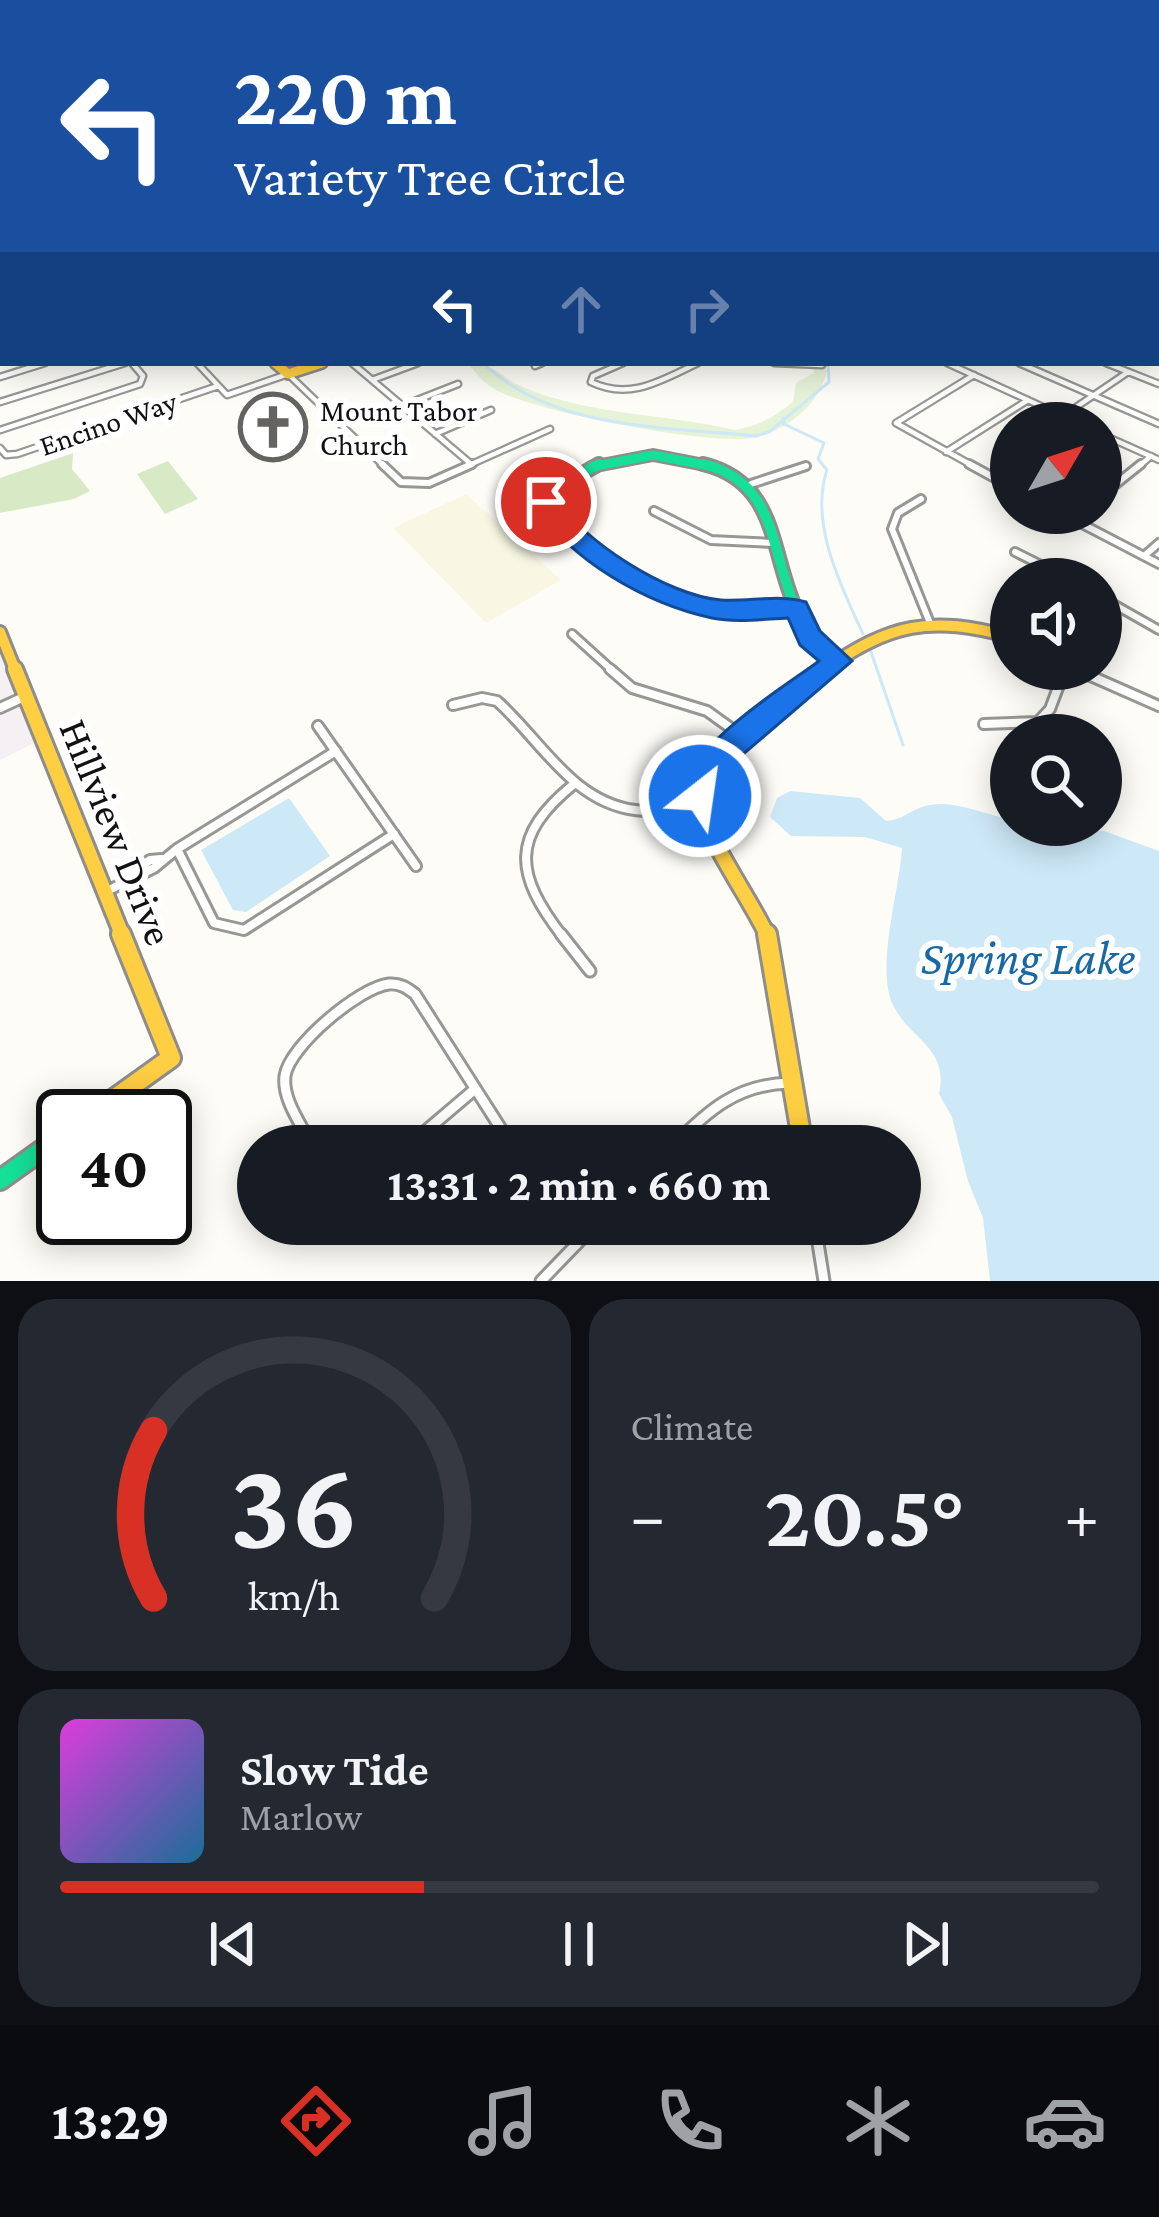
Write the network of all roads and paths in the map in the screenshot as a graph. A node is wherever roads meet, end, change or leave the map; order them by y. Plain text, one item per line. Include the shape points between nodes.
1 (35, 366) edge
2 (118, 366) edge
3 (131, 366) edge
4 (200, 366) edge
5 (278, 366) edge
6 (312, 366) edge
7 (356, 366) edge
8 (410, 366) edge
9 (616, 366) edge
10 (691, 366) edge
11 (953, 366) edge
12 (1026, 366) edge
13 (1113, 366) edge
14 (1128, 372) junction
15 (287, 374) junction
16 (0, 376) edge
17 (974, 376) junction
18 (372, 380) junction
19 (458, 384) dead end
20 (1159, 384) edge
21 (218, 386) junction
22 (1094, 396) junction
23 (1028, 400) junction
24 (0, 402) edge
25 (1032, 402) edge
26 (1085, 402) edge
27 (402, 406) junction
28 (491, 410) dead end
29 (1159, 424) edge
30 (550, 429) dead end
31 (0, 430) edge
32 (435, 434) junction
33 (1122, 443) edge
34 (0, 448) edge
35 (946, 452) junction
36 (1155, 458) edge
37 (471, 464) junction
38 (806, 466) dead end
39 (990, 474) edge
40 (1122, 481) edge
41 (751, 484) junction
42 (523, 497) dead end
43 (547, 498) junction
44 (920, 499) dead end
45 (654, 512) dead end
46 (1106, 534) edge
47 (776, 543) junction
48 (1159, 543) edge
49 (1015, 552) dead end
50 (1144, 556) junction
51 (1027, 558) edge
52 (1159, 564) edge
53 (797, 609) junction
54 (1122, 609) edge
55 (930, 623) junction
56 (1159, 629) edge
57 (990, 631) edge
58 (0, 632) edge
59 (572, 634) dead end
60 (838, 661) junction
61 (1057, 690) edge
62 (1122, 690) edge
63 (27, 695) junction
64 (453, 705) dead end
65 (1159, 706) edge
66 (0, 708) edge
67 (984, 724) dead end
68 (318, 726) dead end
69 (741, 736) junction
70 (336, 751) junction
71 (574, 784) junction
72 (702, 810) junction
73 (394, 834) junction
74 (177, 849) junction
75 (416, 866) dead end
76 (105, 892) junction
77 (590, 971) dead end
78 (794, 1084) junction
79 (128, 1089) edge
80 (475, 1089) junction
81 (302, 1125) edge
82 (433, 1125) edge
83 (498, 1125) edge
84 (696, 1125) edge
85 (800, 1125) edge
86 (36, 1154) edge
87 (0, 1180) edge
88 (576, 1245) edge
89 (818, 1245) edge
90 (542, 1281) edge
91 (824, 1281) edge

1 - 16 street
2 - 24 street
3 - 31 street via 142,382
4 - 21 street
5 - 15 street
6 - 15 street
7 - 18 street
8 - 18 street
9 - 10 street via 590,382 625,394
11 - 17 street
12 - 22 street
13 - 14 street
14 - 20 street
14 - 22 street
15 - 21 street via 226,395
15 - 37 street via 401,482 412,486
17 - 23 street
17 - 35 street via 896,423
18 - 27 street
19 - 27 street
21 - 34 street, Encino Way via 17,454
22 - 26 street
22 - 29 street
23 - 25 street
23 - 35 street
27 - 32 street
28 - 32 street
30 - 37 street
32 - 37 street
33 - 36 street
35 - 39 street
36 - 40 street
38 - 41 street
41 - 43 street via 708,463 638,454 584,471
41 - 47 street
42 - 43 street
43 - 53 street via 557,521 599,555 666,594 716,609
44 - 55 street via 898,513 892,530
45 - 47 street via 711,540
46 - 50 street
47 - 53 street
48 - 50 street
49 - 51 street
50 - 52 street
53 - 60 street via 810,638
54 - 56 street
55 - 57 street
55 - 60 street via 875,634
58 - 63 street, Hillview Drive
59 - 69 street via 632,688 707,711
60 - 69 street
61 - 67 street via 1038,722
62 - 65 street
63 - 66 street
63 - 76 street, Hillview Drive
64 - 71 street via 497,701
68 - 70 street
69 - 72 street via 703,778
70 - 73 street
70 - 74 street
71 - 72 street via 623,807
71 - 77 street via 535,820 524,848 526,880
72 - 78 street via 768,936
73 - 74 street via 244,930 214,923
73 - 75 street
74 - 76 street
76 - 79 street, Hillview Drive via 171,1058
78 - 84 street via 751,1084
78 - 85 street
80 - 81 street via 415,994 389,982 292,1054 284,1082
80 - 82 street
80 - 83 street
86 - 87 street
88 - 90 street
89 - 91 street

